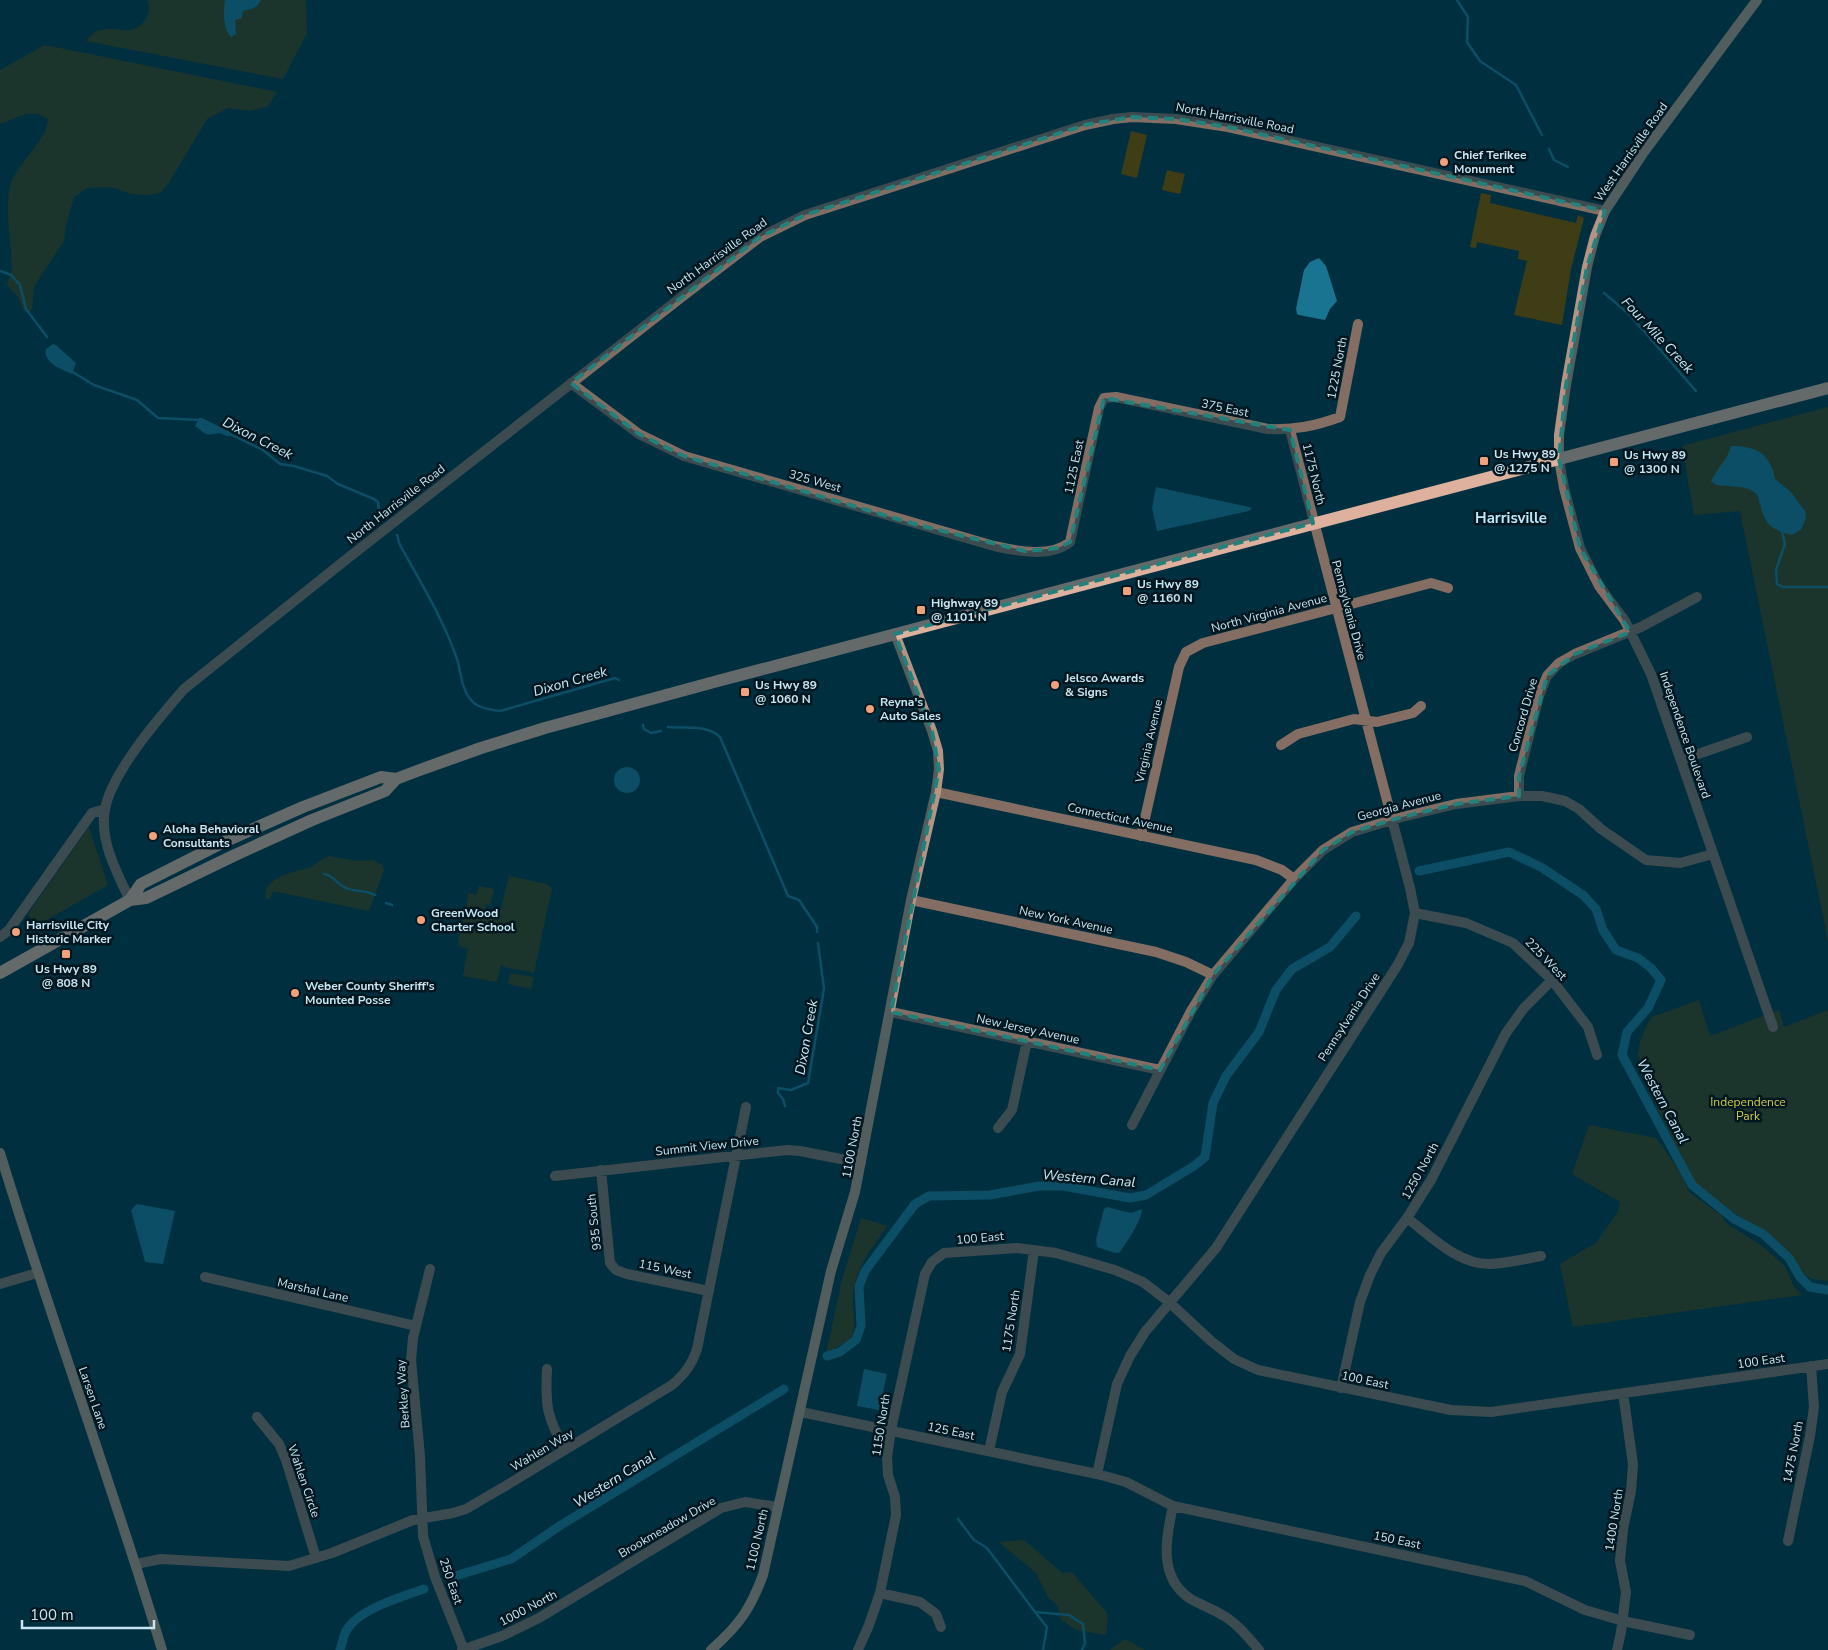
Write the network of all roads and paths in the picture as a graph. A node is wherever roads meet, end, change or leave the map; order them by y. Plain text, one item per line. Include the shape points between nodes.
1 (1757, 0) edge
2 (1605, 211) junction
3 (1358, 324) dead end
4 (571, 383) junction
5 (1828, 388) edge
6 (1104, 398) joint
7 (1340, 417) joint
8 (1290, 430) junction
9 (1559, 459) junction
10 (1313, 523) junction
11 (1070, 542) joint
12 (1448, 588) dead end
13 (1697, 597) dead end
14 (1336, 608) junction
15 (1630, 632) junction
16 (895, 634) junction
17 (1186, 652) joint
18 (1421, 706) dead end
19 (1366, 720) junction
20 (1747, 737) dead end
21 (1280, 745) dead end
22 (1681, 760) junction
23 (936, 792) junction
24 (1519, 796) junction
25 (105, 809) junction
26 (1392, 820) junction
27 (1141, 836) junction
28 (1713, 854) junction
29 (1294, 879) junction
30 (130, 900) junction
31 (911, 900) junction
32 (1415, 913) junction
33 (0, 937) edge
34 (0, 973) edge
35 (1213, 975) junction
36 (1552, 980) junction
37 (891, 1012) junction
38 (1773, 1027) dead end
39 (1027, 1041) junction
40 (1597, 1055) dead end
41 (1160, 1070) junction
42 (746, 1107) dead end
43 (1132, 1125) dead end
44 (998, 1128) dead end
45 (0, 1153) edge
46 (736, 1154) junction
47 (862, 1162) junction
48 (601, 1170) junction
49 (555, 1176) dead end
50 (1407, 1218) junction
51 (1034, 1250) junction
52 (1541, 1256) dead end
53 (932, 1262) joint
54 (430, 1269) dead end
55 (616, 1270) joint
56 (37, 1273) junction
57 (205, 1277) dead end
58 (0, 1284) edge
59 (709, 1291) junction
60 (1169, 1302) junction
61 (416, 1326) junction
62 (1828, 1364) edge
63 (1811, 1366) junction
64 (547, 1369) dead end
65 (1341, 1388) junction
66 (1623, 1393) junction
67 (801, 1412) junction
68 (258, 1417) dead end
69 (891, 1430) junction
70 (565, 1450) junction
71 (989, 1451) junction
72 (1097, 1474) junction
73 (1173, 1506) junction
74 (778, 1507) junction
75 (422, 1518) junction
76 (1788, 1541) dead end
77 (316, 1558) junction
78 (136, 1564) junction
79 (602, 1580) joint
80 (880, 1593) junction
81 (1623, 1620) junction
82 (941, 1627) dead end
83 (1690, 1635) dead end
84 (162, 1650) edge
85 (463, 1650) edge
86 (711, 1650) edge
87 (858, 1650) edge
88 (1259, 1650) edge
89 (1617, 1650) edge

1 - 2 street, West Harrisville Road via 1644,152
2 - 4 street, North Harrisville Road via 1228,127 1176,118 1113,120 1085,125 789,222 760,237
2 - 9 street, West Harrisville Road via 1595,236 1580,304 1559,435
3 - 7 street, 1225 North
4 - 11 street, 325 West via 639,434 684,456 994,546 1042,551
4 - 25 street, North Harrisville Road via 184,689 121,770
5 - 9 main road
6 - 8 street, 375 East via 1116,397 1247,426
6 - 11 street, 1125 East via 1099,408
7 - 8 street, 375 East via 1316,426
8 - 10 street, 1175 North
9 - 10 main road
9 - 15 street, Independence Boulevard via 1580,548 1599,586
10 - 14 street, Pennsylvania Drive
10 - 16 main road
12 - 14 street, North Virginia Avenue via 1431,583
13 - 15 street, Concord Drive
14 - 17 street, North Virginia Avenue via 1203,643
14 - 19 street, Pennsylvania Drive
15 - 22 street, Independence Boulevard via 1650,674
15 - 24 street, Concord Drive via 1575,654 1559,663 1547,676 1519,776
16 - 23 street, 1100 North via 938,751 940,769
16 - 30 main road via 545,728 396,779 381,777 226,841 141,884
17 - 27 street, Virginia Avenue via 1179,667
18 - 19 street via 1413,713 1376,722
19 - 21 street via 1354,719 1298,734
19 - 26 street, Pennsylvania Drive
20 - 22 street
22 - 28 street, Independence Boulevard
23 - 27 street, Connecticut Avenue
23 - 31 street, 1100 North
24 - 26 street, Georgia Avenue via 1456,804
24 - 28 street, Georgia Avenue via 1542,796 1564,801 1646,860 1680,863
25 - 30 street, North Harrisville Road via 104,827 109,852
25 - 33 street via 92,813 9,930
26 - 29 street, Georgia Avenue via 1352,832 1323,850
26 - 32 street, Pennsylvania Drive
27 - 29 street, Connecticut Avenue via 1268,864
28 - 38 street, Independence Boulevard
29 - 35 street, Georgia Avenue
30 - 34 main road
31 - 35 street, New York Avenue via 1156,952
31 - 37 street, 1100 North
32 - 36 street, 225 West via 1466,923 1513,943
32 - 60 street, Pennsylvania Drive via 1409,942 1397,966 1216,1248
35 - 41 street, Georgia Avenue
36 - 40 street, 225 West via 1588,1027
36 - 50 street, 1250 North via 1524,1008 1506,1033 1431,1180
37 - 39 street, New Jersey Avenue
37 - 47 street, 1100 North
39 - 41 street, New Jersey Avenue
39 - 44 street via 1012,1110
41 - 43 street, Georgia Avenue
42 - 46 street, Wahlen Way
45 - 56 street, Larsen Lane
46 - 47 street, Summit View Drive via 787,1150
46 - 48 street, Summit View Drive
46 - 59 street, Wahlen Way
47 - 67 street, 1100 North via 831,1271
48 - 49 street, Summit View Drive
48 - 55 street, 935 South via 610,1263
50 - 52 street via 1455,1254 1472,1261 1490,1264
50 - 65 street, 1250 North via 1381,1253 1370,1275 1360,1302
51 - 53 street, 100 East via 1017,1248 944,1254
51 - 60 street, 100 East via 1115,1270 1143,1282
51 - 71 street, 1175 North via 1020,1354 1002,1392
53 - 69 street, 1150 North via 925,1274
54 - 61 street, Berkley Way
55 - 59 street, 115 West
56 - 58 street
56 - 78 street, Larsen Lane
57 - 61 street, Marshal Lane
59 - 70 street, Wahlen Way via 697,1349 683,1376
60 - 65 street, 100 East via 1234,1360 1258,1370
60 - 72 street, Pennsylvania Drive via 1145,1332 1117,1384
61 - 75 street, Berkley Way via 411,1360
62 - 63 street, 100 East
63 - 66 street, 100 East
63 - 76 street, 1475 North via 1814,1407
64 - 70 street via 548,1412
65 - 66 street, 100 East via 1471,1412
66 - 81 street, 1400 North via 1633,1464 1632,1491 1620,1560 1626,1592
67 - 69 street, 125 East
67 - 74 street, 1100 North
68 - 77 street, Wahlen Circle via 279,1444 286,1460
69 - 71 street, 125 East
69 - 80 street, 1150 North via 888,1475 895,1497 896,1515
70 - 75 street, Wahlen Way via 466,1509
71 - 72 street, 125 East
72 - 73 street, 150 East via 1126,1482
73 - 81 street, 150 East via 1525,1581 1585,1610
73 - 88 street via 1165,1542 1167,1564 1176,1584 1188,1597 1241,1629
74 - 79 street, Brookmeadow Drive via 745,1502 721,1508
74 - 86 street, 1100 North via 754,1599 738,1622
75 - 77 street, Wahlen Way
75 - 85 street, 250 East via 423,1536 435,1577
77 - 78 street, Wahlen Way via 289,1566 161,1559
78 - 84 street, Larsen Lane
79 - 85 street, 1000 North via 539,1618
80 - 82 street via 920,1602 936,1614
80 - 87 street, 1150 North
81 - 83 street, 150 East
81 - 89 street, 1400 North

